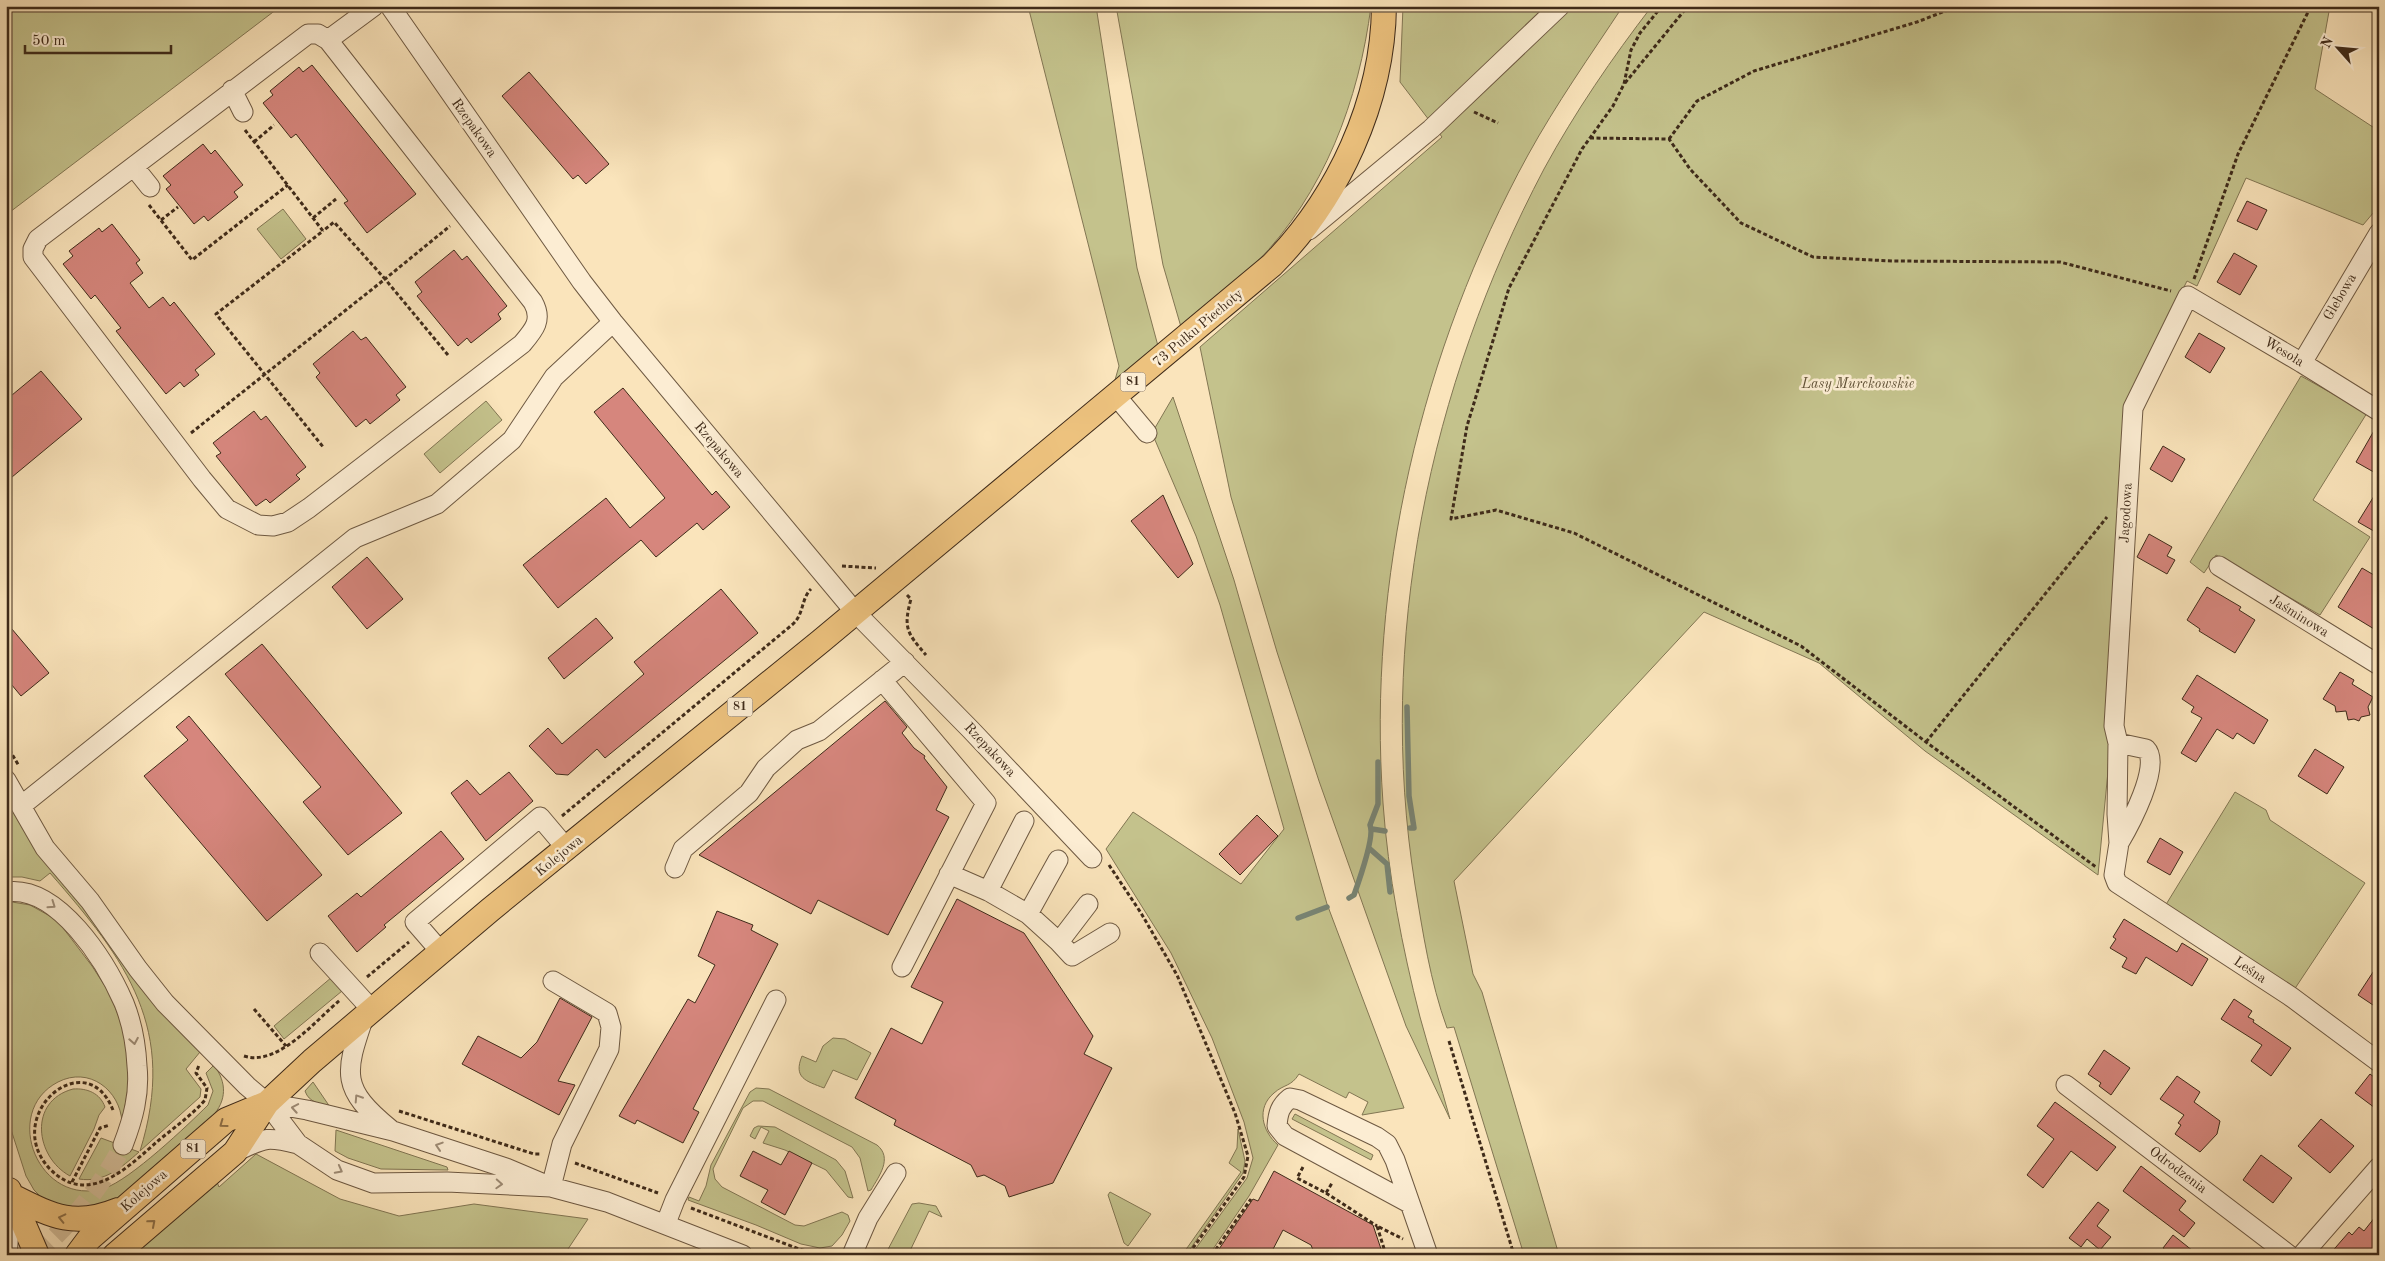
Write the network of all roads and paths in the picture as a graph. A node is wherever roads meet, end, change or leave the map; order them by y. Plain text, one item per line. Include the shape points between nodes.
1 (374, 6) edge
2 (390, 6) edge
3 (1384, 6) edge
4 (1560, 6) edge
5 (1662, 6) edge
6 (1688, 6) edge
7 (1958, 6) edge
8 (2311, 6) edge
9 (328, 40) junction
10 (1624, 84) junction
11 (232, 90) junction
12 (1460, 101) junction
13 (243, 119) joint
14 (1498, 123) dead end
15 (274, 125) dead end
16 (1589, 138) junction
17 (1669, 139) junction
18 (254, 142) junction
19 (134, 167) junction
20 (288, 185) junction
21 (148, 194) joint
22 (336, 199) dead end
23 (178, 207) dead end
24 (464, 214) junction
25 (313, 218) junction
26 (161, 220) junction
27 (323, 231) junction
28 (2379, 233) edge
29 (1297, 240) junction
30 (385, 279) junction
31 (2188, 296) junction
32 (613, 322) junction
33 (448, 355) dead end
34 (2302, 363) junction
35 (266, 374) junction
36 (1116, 396) junction
37 (2379, 411) edge
38 (196, 428) dead end
39 (1147, 433) dead end
40 (324, 448) dead end
41 (2128, 492) junction
42 (2219, 566) dead end
43 (880, 568) dead end
44 (836, 570) dead end
45 (810, 590) dead end
46 (906, 593) dead end
47 (855, 612) junction
48 (906, 622) dead end
49 (905, 662) junction
50 (2379, 665) edge
51 (882, 680) junction
52 (1926, 742) junction
53 (2118, 743) junction
54 (6, 744) edge
55 (13, 774) edge
56 (22, 806) junction
57 (1024, 821) dead end
58 (549, 827) junction
59 (2119, 843) junction
60 (567, 849) junction
61 (1092, 858) dead end
62 (1058, 860) dead end
63 (675, 868) dead end
64 (949, 874) junction
65 (2117, 882) junction
66 (988, 891) junction
67 (6, 892) edge
68 (1088, 904) dead end
69 (1028, 914) junction
70 (423, 931) junction
71 (1110, 933) dead end
72 (1059, 942) junction
73 (441, 952) junction
74 (320, 953) dead end
75 (902, 967) dead end
76 (553, 981) dead end
77 (353, 988) junction
78 (776, 1000) dead end
79 (254, 1009) dead end
80 (368, 1013) junction
81 (294, 1039) junction
82 (1448, 1041) dead end
83 (298, 1044) dead end
84 (286, 1046) junction
85 (240, 1054) dead end
86 (202, 1061) dead end
87 (2379, 1062) edge
88 (2066, 1086) dead end
89 (267, 1103) junction
90 (391, 1108) dead end
91 (114, 1112) dead end
92 (393, 1131) junction
93 (118, 1138) joint
94 (298, 1144) junction
95 (234, 1152) junction
96 (542, 1154) dead end
97 (570, 1158) dead end
98 (2379, 1167) edge
99 (896, 1174) dead end
100 (72, 1182) junction
101 (551, 1187) junction
102 (9, 1189) edge
103 (1326, 1193) dead end
104 (1251, 1199) dead end
105 (675, 1200) junction
106 (1409, 1203) junction
107 (126, 1207) junction
108 (666, 1223) junction
109 (1376, 1226) junction
110 (1420, 1233) junction
111 (7, 1255) edge
112 (37, 1255) edge
113 (77, 1255) edge
114 (115, 1255) edge
115 (744, 1255) edge
116 (820, 1255) edge
117 (852, 1255) edge
118 (1212, 1255) edge
119 (1386, 1255) edge
120 (1428, 1255) edge
121 (1514, 1255) edge
122 (2289, 1255) edge
123 (2302, 1255) edge

1 - 9 street
2 - 32 street, Rzepakowa
3 - 29 main road, 73 Pułku Piechoty / 81 via 1379,67 1361,126 1335,182
4 - 12 street
5 - 10 path via 1631,50
6 - 10 path
7 - 17 path via 1917,22 1754,71 1697,101
8 - 31 path via 2238,154
9 - 11 street via 318,34 308,34
9 - 24 street
10 - 16 path via 1613,106
11 - 13 street
11 - 19 street
12 - 14 path via 1471,111
12 - 29 street
13 - 18 path
15 - 18 path
16 - 17 path
16 - 52 path via 1509,288 1467,426 1451,519 1496,510 1574,533 1801,646
17 - 31 path via 1690,169 1741,223 1813,257 2060,262
18 - 20 path
19 - 21 street
19 - 24 street via 38,239 33,257 208,487 227,509 258,525 288,522 309,508 522,344 534,331 538,311 533,302
20 - 25 path
20 - 26 path via 192,260
21 - 26 path
22 - 25 path
23 - 26 path
24 - 30 path
25 - 27 path
27 - 30 path via 334,222
27 - 35 path via 216,314
28 - 34 street, Glebowa
29 - 36 main road, 73 Pułku Piechoty / 81 via 1239,295
30 - 33 path
30 - 35 path
31 - 34 street, Wesoła
31 - 41 street, Jagodowa via 2133,408
32 - 47 street, Rzepakowa
32 - 56 street via 554,377 512,440 437,504 355,538
34 - 37 street, Wesoła
35 - 38 path
35 - 40 path
36 - 39 street
36 - 47 main road, 73 Pułku Piechoty / 81
41 - 52 path
41 - 53 street, Jagodowa via 2114,726
42 - 50 street, Jaśminowa
43 - 44 path via 840,566
45 - 58 path via 799,619
46 - 48 path via 911,599
47 - 49 street, Rzepakowa
47 - 60 main road, Kolejowa / 81
49 - 51 street
49 - 61 street, Rzepakowa
51 - 63 street via 819,731 797,740 766,768 749,793 683,849
51 - 64 street via 986,802
52 - 65 path
53 - 59 street, Jagodowa
53 - 59 street, Jagodowa via 2146,749 2151,765 2133,819
54 - 55 path
55 - 56 street
56 - 89 street via 46,848 90,901 165,1003
57 - 66 street
58 - 60 street
58 - 70 street via 540,817 415,922
59 - 65 street, Jagodowa via 2114,870
60 - 73 main road, Kolejowa / 81
62 - 69 street
64 - 66 street
64 - 75 street
65 - 87 street, Leśna via 2290,996
66 - 69 street
67 -> 93 street via 36,895 58,908 85,939 124,1003 136,1051 138,1085 133,1115
68 - 72 street
69 - 72 street
70 - 73 street
70 - 77 path
71 - 72 street via 1072,956
73 - 80 main road, Kolejowa / 81
74 - 77 street
76 - 101 street via 607,1013 611,1028 609,1049 562,1144
77 - 80 street
77 - 81 path
78 - 105 street
79 - 84 path
80 - 89 main road, Kolejowa / 81
92 -> 80 street via 371,1113 354,1092 350,1065
81 - 83 path
81 - 84 path
82 - 121 path
84 - 85 path via 263,1058
86 - 100 path via 196,1070 207,1088 204,1103 116,1176 97,1183
88 - 122 street, Odrodzenia
92 -> 89 street
89 - 94 street
89 - 95 main road, Kolejowa / 81
89 -> 107 main road, Kolejowa / 81 via 226,1120
90 - 96 path
91 - 100 path via 108,1097 82,1083 60,1087 41,1107 35,1127 39,1151 50,1168
101 -> 92 street via 506,1168
93 - 100 path via 114,1123 100,1128
94 - 95 street via 274,1138
94 -> 101 street via 337,1170 373,1182
114 -> 95 main road, Kolejowa / 81
97 - 105 path via 578,1165
98 - 123 street
99 - 117 street via 868,1218
101 - 108 street
107 -> 102 main road via 103,1216 76,1220 45,1213
102 - 111 street
102 - 112 main road
103 - 109 path
104 - 118 path
105 - 108 street
105 - 116 path
106 - 106 street via 1395,1160 1386,1144 1300,1100 1290,1098 1282,1104 1277,1126 1285,1136
106 - 110 street
107 - 113 main road, Kolejowa / 81 via 89,1239
108 - 115 street
109 - 110 path via 1402,1239
109 - 119 path
110 - 120 street

